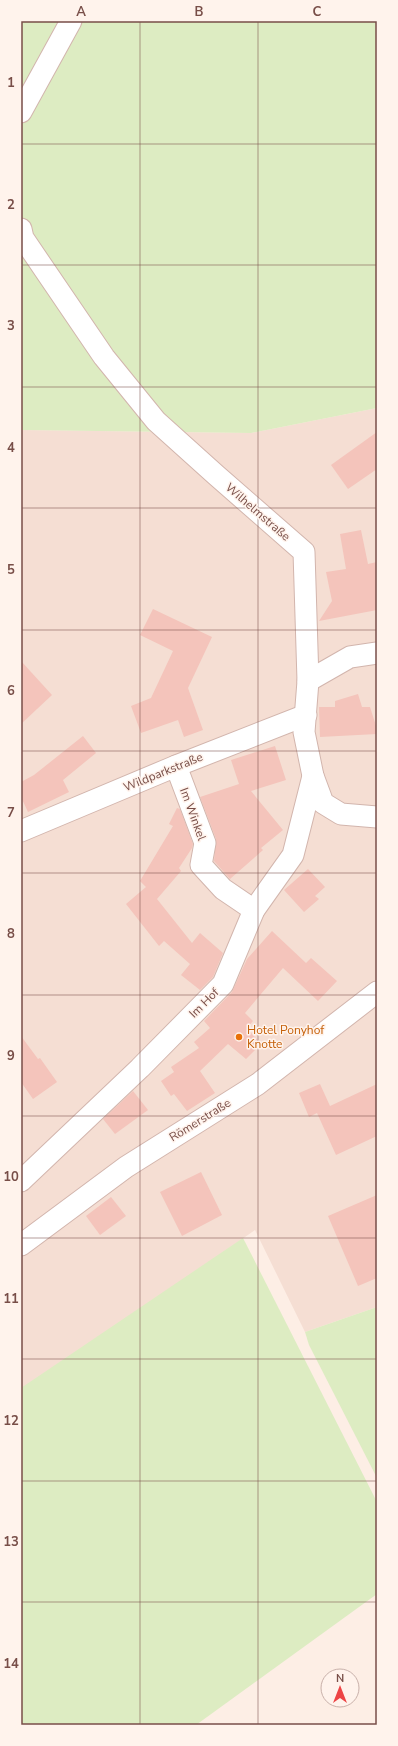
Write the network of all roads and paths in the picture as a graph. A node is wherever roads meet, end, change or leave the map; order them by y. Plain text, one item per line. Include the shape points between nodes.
1 (71, 21) edge
2 (21, 112) edge
3 (21, 229) edge
4 (377, 653) edge
5 (308, 681) junction
6 (306, 715) junction
7 (176, 766) junction
8 (313, 776) junction
9 (377, 817) edge
10 (21, 831) edge
11 (254, 910) junction
12 (377, 992) edge
13 (21, 1181) edge
14 (23, 1240) edge

1 - 2 street
3 - 5 street, Wilhelmstraße via 24,238 104,357 156,421 304,552
4 - 5 street via 350,656
5 - 6 street, Wilhelmstraße
6 - 7 street, Wildparkstraße
6 - 8 street, Wilhelmstraße via 304,732
7 - 10 street, Wildparkstraße
7 - 11 street, Im Winkel via 205,843 201,865 223,889
8 - 9 street, Wilhelmstraße via 323,802 341,814
8 - 11 street, Im Hof via 292,855
11 - 13 street, Im Hof via 223,984 140,1068
12 - 14 street, Römerstraße via 258,1084 126,1166

